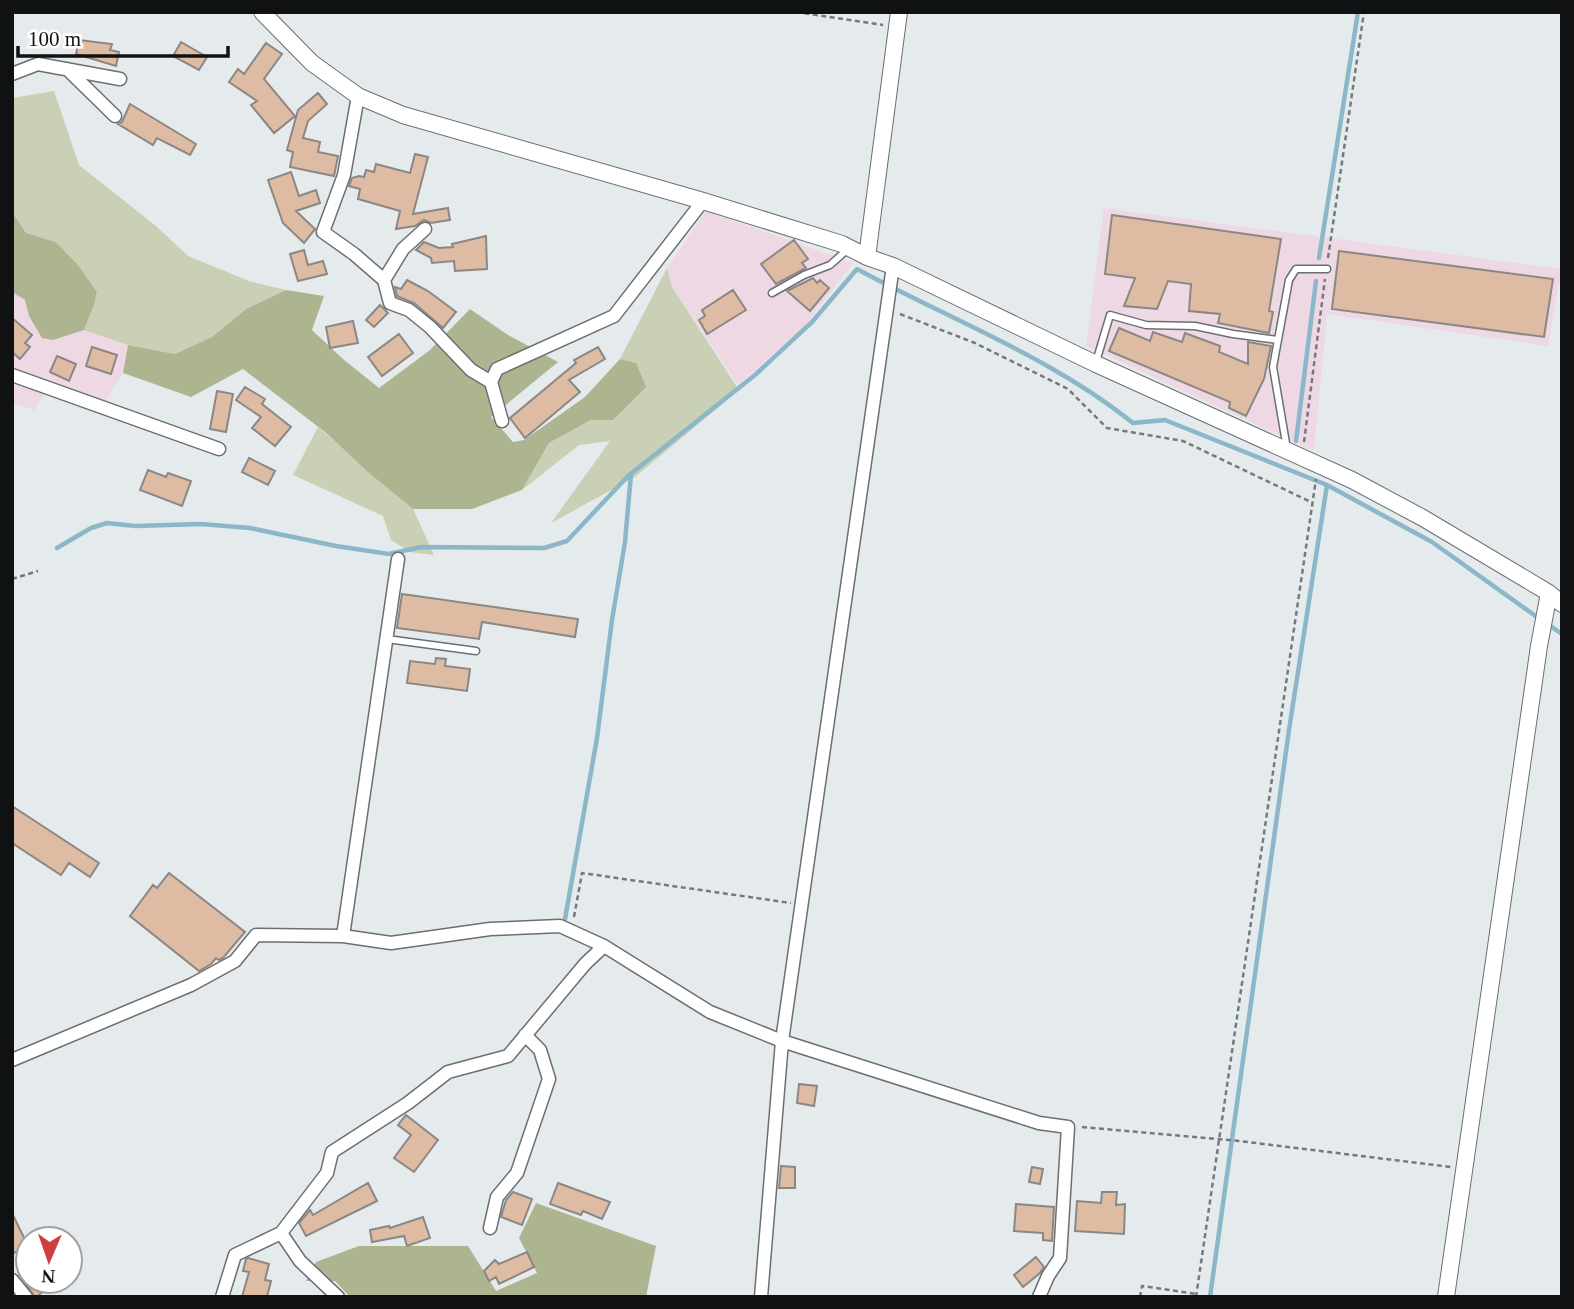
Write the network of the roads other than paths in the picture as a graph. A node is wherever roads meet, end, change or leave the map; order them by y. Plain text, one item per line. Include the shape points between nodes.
1 (262, 12) edge
2 (898, 20) edge
3 (67, 69) junction
4 (12, 74) edge
5 (120, 79) dead end
6 (358, 96) junction
7 (115, 116) dead end
8 (704, 201) junction
9 (425, 229) dead end
10 (849, 248) junction
11 (867, 257) junction
12 (1327, 269) road end
13 (384, 280) junction
14 (891, 280) junction
15 (772, 293) dead end
16 (1278, 340) junction
17 (1096, 364) junction
18 (12, 374) edge
19 (491, 382) junction
20 (502, 421) dead end
21 (219, 449) dead end
22 (1294, 454) junction
23 (398, 559) dead end
24 (1552, 601) edge
25 (387, 639) junction
26 (476, 651) dead end
27 (343, 936) junction
28 (604, 946) junction
29 (526, 1035) junction
30 (782, 1041) junction
31 (12, 1060) edge
32 (490, 1228) dead end
33 (281, 1233) junction
34 (12, 1280) edge
35 (26, 1297) edge
36 (222, 1297) edge
37 (338, 1297) edge
38 (761, 1297) edge
39 (1040, 1297) edge
40 (1447, 1297) edge

1 - 6 street via 312,63
2 - 11 street
3 - 4 street via 38,64
3 - 5 street
3 - 7 street
6 - 8 street via 403,115
6 - 13 street via 344,175 323,232
8 - 10 street
8 - 19 street via 614,316 497,369
9 - 13 street via 403,249
10 - 11 street
10 - 15 lane via 830,265
11 - 14 street
12 - 16 lane via 1296,269 1289,280
13 - 19 street via 390,303 409,310 471,370
14 - 17 street
14 - 30 street
16 - 17 lane via 1195,326 1146,325 1110,315
16 - 22 lane via 1273,367
17 - 22 street
18 - 21 street
19 - 20 street
22 - 24 street via 1423,517
23 - 25 street
24 - 40 street via 1539,646
25 - 26 lane
25 - 27 street
27 - 28 street via 391,943 490,929 559,926
27 - 31 street via 256,935 235,961 191,985
28 - 29 street
28 - 30 street via 710,1012
29 - 32 street via 540,1050 549,1079 517,1173 497,1197
29 - 33 street via 508,1056 448,1072 332,1152 327,1172
30 - 38 street
30 - 39 street via 1039,1123 1068,1127 1060,1258
33 - 36 street via 234,1255
33 - 37 street via 299,1261
34 - 35 street

